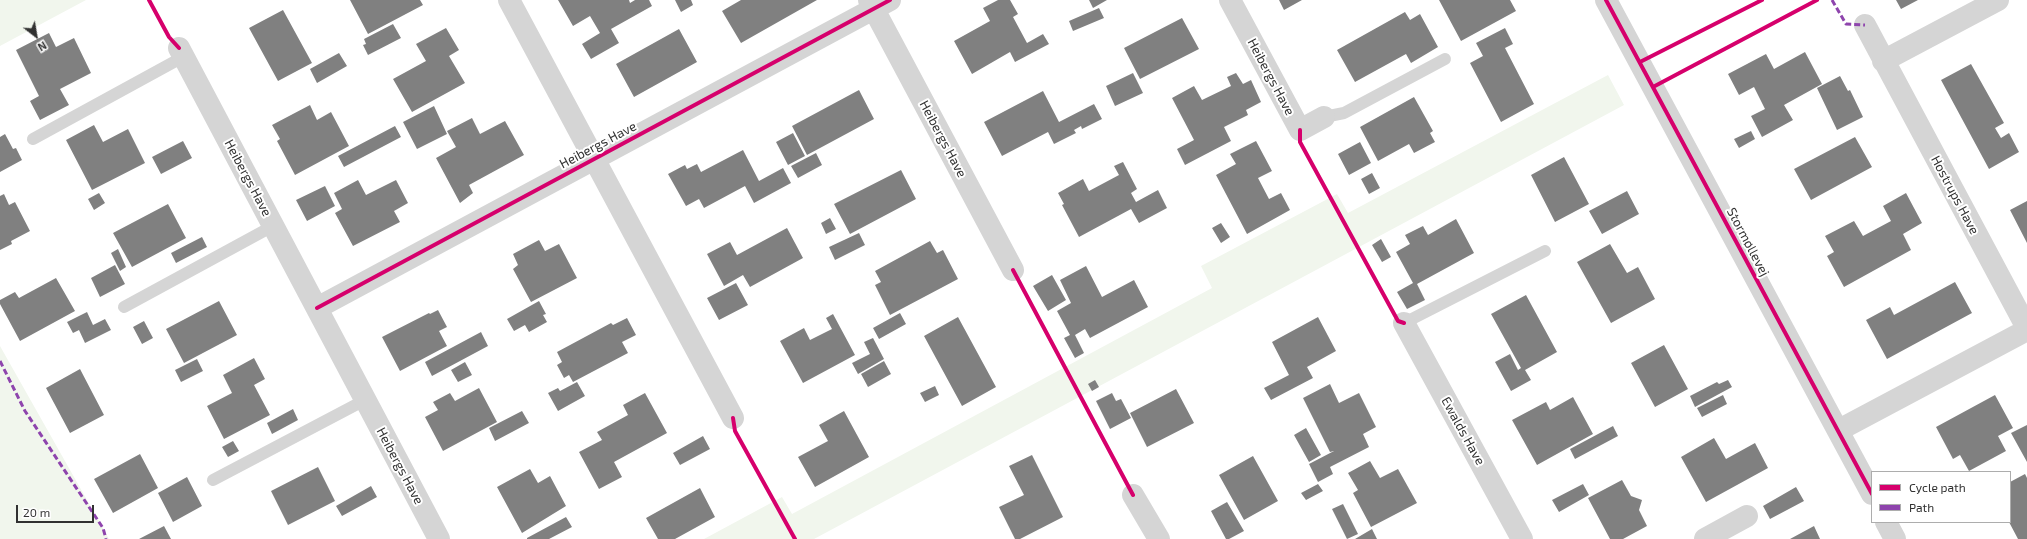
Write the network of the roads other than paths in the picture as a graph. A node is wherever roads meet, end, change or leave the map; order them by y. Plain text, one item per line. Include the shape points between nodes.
1 (509, 0) edge
2 (1230, 0) edge
3 (1606, 0) edge
4 (1998, 0) edge
5 (877, 3) edge
6 (1864, 25) dead end
7 (181, 52) joint
8 (1445, 59) dead end
9 (1884, 61) junction
10 (1324, 117) joint
11 (33, 139) dead end
12 (594, 158) junction
13 (273, 226) junction
14 (1545, 251) dead end
15 (1013, 270) dead end
16 (124, 307) dead end
17 (317, 308) junction
18 (1404, 323) joint
19 (2027, 329) edge
20 (365, 400) junction
21 (733, 418) dead end
22 (1839, 430) junction
23 (213, 480) dead end
24 (1871, 492) edge
25 (1133, 495) dead end
26 (1748, 516) dead end
27 (1887, 523) edge
28 (439, 539) edge
29 (1159, 539) edge
30 (1522, 539) edge
31 (1705, 539) edge
32 (1895, 539) edge

1 - 12 street, Heibergs Have
2 - 10 street, Heibergs Have via 1300,130
3 - 22 street, Stormøllevej
4 - 9 street
5 - 12 street, Heibergs Have
5 - 15 street, Heibergs Have
6 - 9 street, Hostrups Have
7 - 11 lane
7 - 13 street, Heibergs Have
8 - 10 lane via 1344,113
9 - 19 street, Hostrups Have
12 - 17 street, Heibergs Have
12 - 21 street, Heibergs Have
13 - 16 lane
13 - 17 street, Heibergs Have
14 - 18 lane
17 - 20 street, Heibergs Have
18 - 30 street, Ewalds Have
19 - 22 street, Hostrups Have
20 - 23 lane
20 - 28 street, Heibergs Have
22 - 24 street, Stormøllevej
25 - 29 street
26 - 31 street
27 - 32 street

